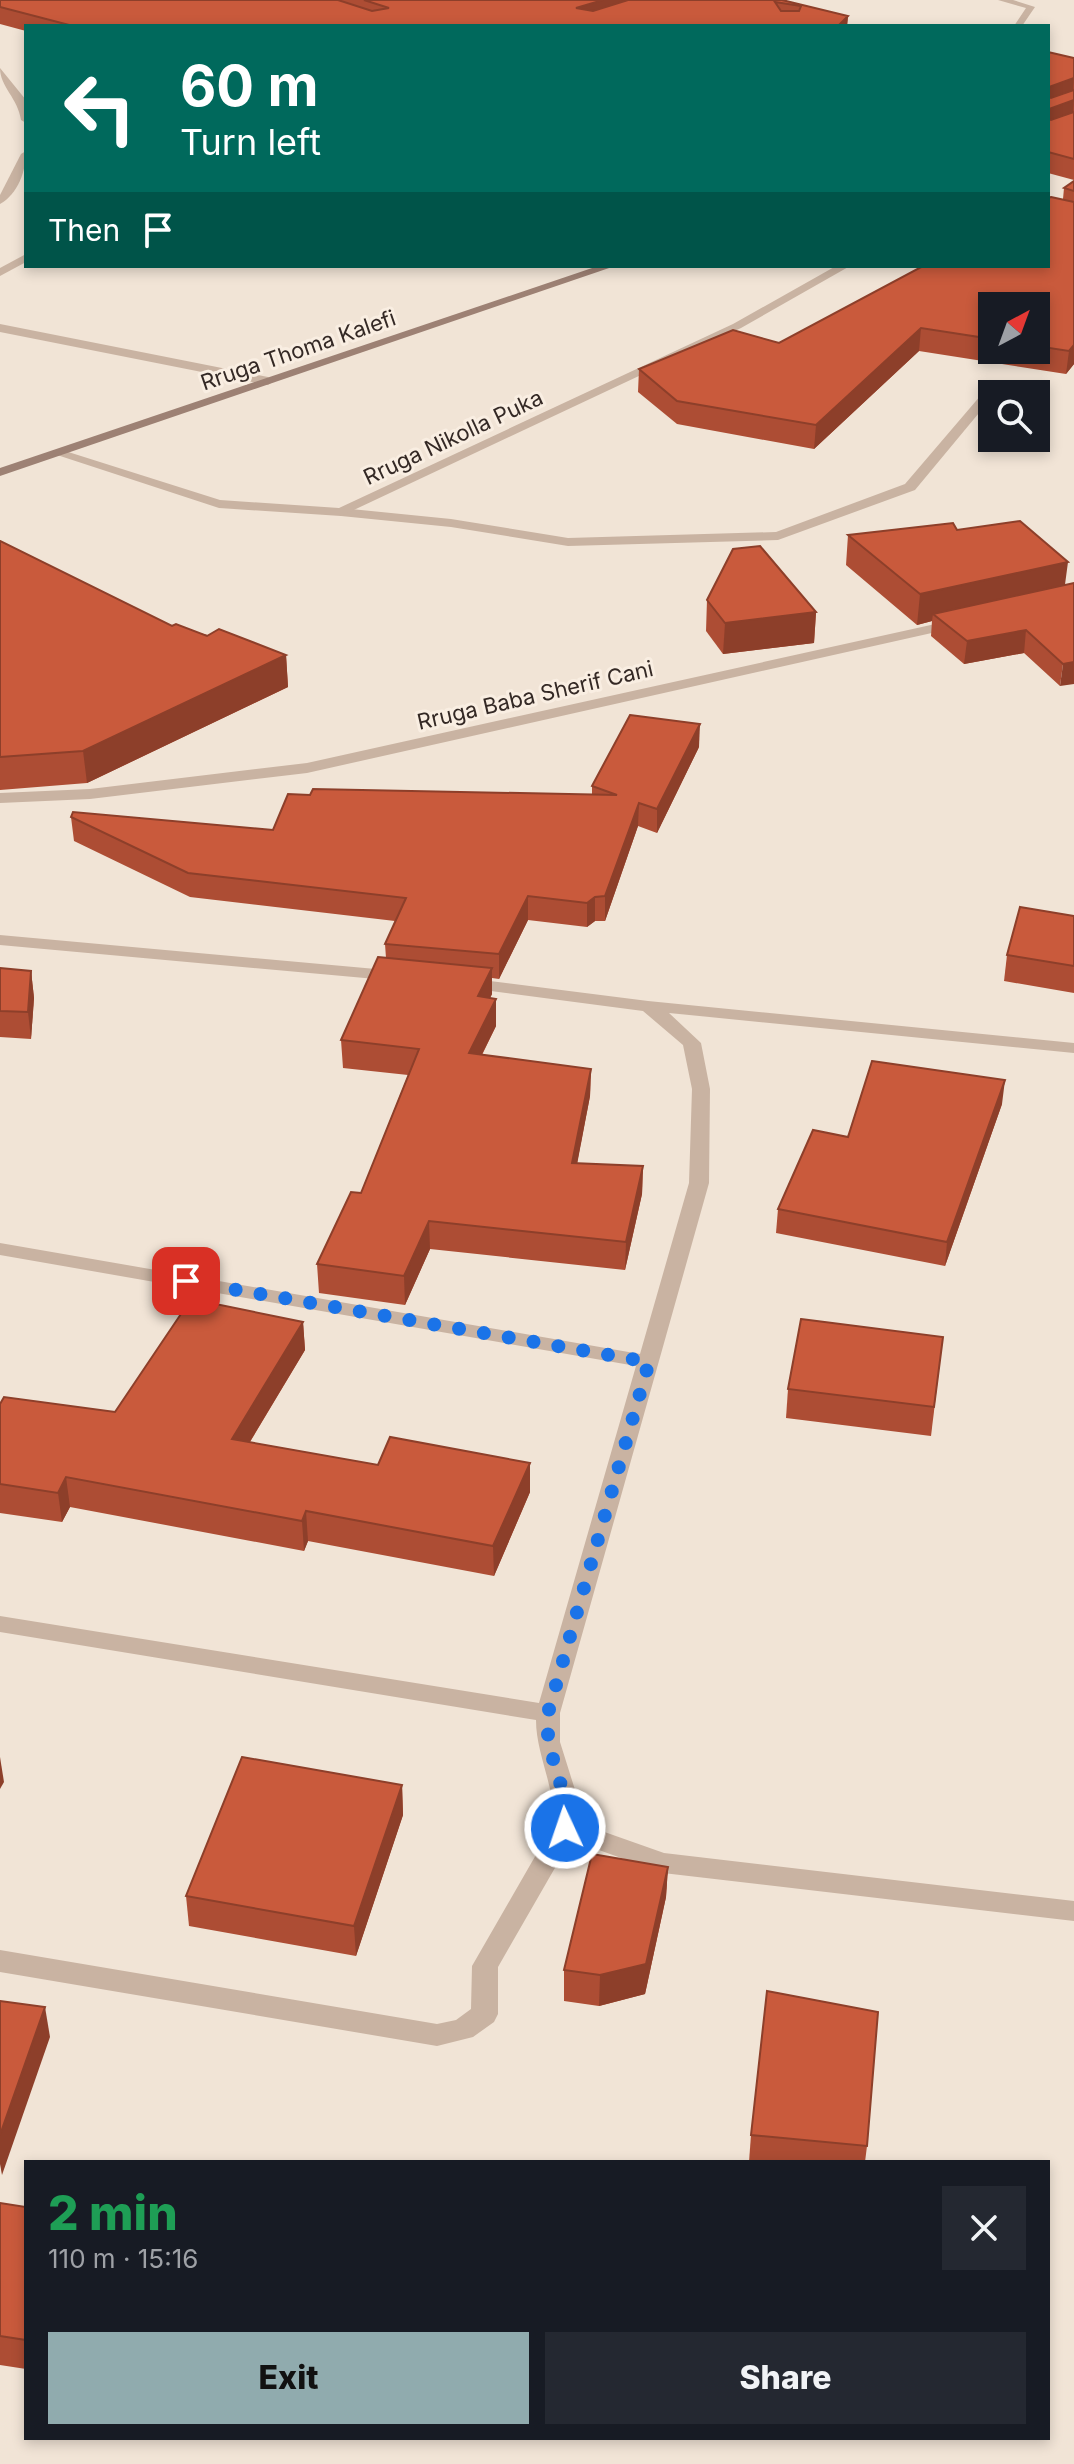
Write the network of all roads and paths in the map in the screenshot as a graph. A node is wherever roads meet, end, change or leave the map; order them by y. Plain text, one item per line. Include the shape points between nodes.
1 (1002, 0) edge
2 (1019, 24) edge
3 (0, 71) edge
4 (24, 104) edge
5 (24, 159) edge
6 (0, 201) edge
7 (24, 258) edge
8 (603, 268) edge
9 (840, 268) edge
10 (0, 273) edge
11 (0, 328) edge
12 (268, 381) junction
13 (978, 406) edge
14 (57, 453) junction
15 (0, 472) edge
16 (341, 512) junction
17 (969, 620) edge
18 (0, 798) edge
19 (0, 940) edge
20 (417, 978) edge
21 (446, 981) edge
22 (648, 1006) junction
23 (1074, 1048) edge
24 (0, 1249) edge
25 (649, 1362) junction
26 (0, 1624) edge
27 (548, 1713) junction
28 (565, 1828) junction
29 (1074, 1911) edge
30 (0, 1961) edge

1 - 2 street via 1031,7
3 - 4 street
5 - 6 street
7 - 10 street
8 - 12 main road, Rruga Thoma Kalefi
9 - 16 street, Rruga Nikolla Puka via 737,326
11 - 12 street
12 - 14 main road, Rruga Thoma Kalefi
13 - 16 street via 910,487 778,536 568,542
14 - 15 main road, Rruga Thoma Kalefi
14 - 16 street, Rruga Nikolla Puka via 219,504
17 - 18 street, Rruga Baba Sherif Cani via 307,768 90,794
19 - 20 street
21 - 22 street
22 - 23 street
22 - 25 street via 692,1043 702,1126 699,1183
24 - 25 street
25 - 27 street
26 - 27 street
27 - 28 street via 548,1742 568,1809
28 - 29 street via 663,1863
28 - 30 street via 485,1966 484,2014 463,2029 437,2035 404,2031

